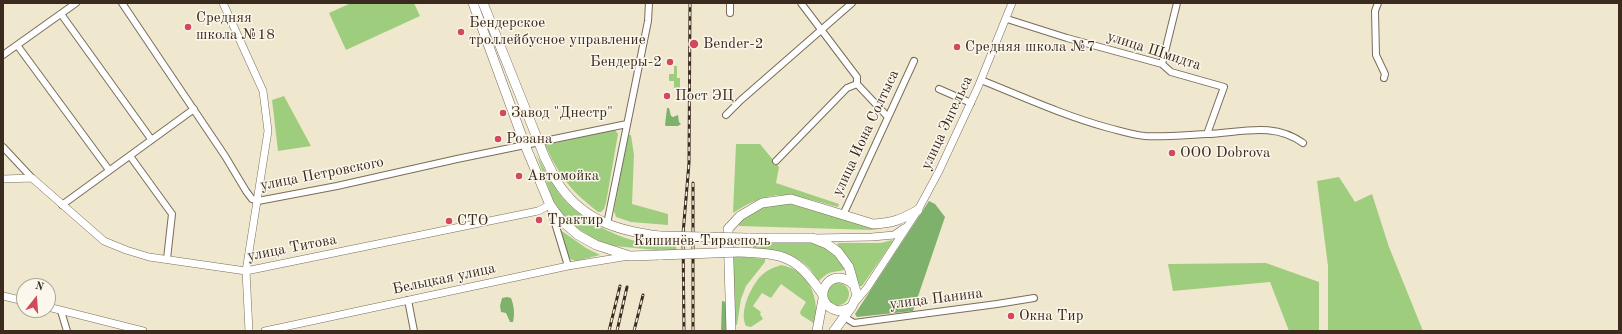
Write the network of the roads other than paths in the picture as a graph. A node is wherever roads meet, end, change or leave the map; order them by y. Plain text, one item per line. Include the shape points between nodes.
1 (76, 3) edge
2 (122, 3) edge
3 (223, 3) edge
4 (473, 3) edge
5 (483, 3) edge
6 (649, 3) edge
7 (730, 3) edge
8 (801, 3) edge
9 (852, 3) edge
10 (1012, 3) edge
11 (1177, 3) edge
12 (1378, 3) edge
13 (730, 13) dead end
14 (61, 14) junction
15 (1007, 19) junction
16 (822, 29) junction
17 (17, 45) junction
18 (3, 55) edge
19 (914, 62) dead end
20 (1162, 64) junction
21 (1384, 78) dead end
22 (981, 80) junction
23 (857, 84) junction
24 (939, 89) dead end
25 (971, 103) junction
26 (194, 109) junction
27 (726, 115) dead end
28 (887, 116) junction
29 (627, 124) junction
30 (1207, 134) junction
31 (151, 139) junction
32 (539, 142) junction
33 (1302, 143) dead end
34 (525, 145) junction
35 (3, 147) edge
36 (130, 156) junction
37 (776, 161) dead end
38 (109, 170) junction
39 (32, 178) junction
40 (3, 179) edge
41 (258, 201) junction
42 (62, 205) junction
43 (550, 205) junction
44 (918, 210) junction
45 (843, 214) junction
46 (607, 224) junction
47 (906, 227) junction
48 (812, 238) junction
49 (630, 256) junction
50 (167, 260) junction
51 (568, 266) junction
52 (246, 271) junction
53 (853, 284) junction
54 (3, 296) edge
55 (823, 297) junction
56 (1034, 298) dead end
57 (16, 299) edge
58 (408, 300) junction
59 (854, 303) junction
60 (56, 309) edge
61 (62, 311) junction
62 (844, 317) junction
63 (67, 331) edge
64 (143, 331) edge
65 (249, 331) edge
66 (265, 331) edge
67 (414, 331) edge
68 (731, 331) edge
69 (818, 331) edge
70 (834, 331) edge

1 - 14 street
2 - 26 street, улица Петровского
3 - 41 street via 263,91 268,131
4 - 34 main road, Кишинёв-Тирасполь
5 - 32 main road
6 - 29 street via 648,21
7 - 13 street
8 - 16 street
9 - 16 street
10 - 15 street, улица Энгельса
11 - 20 street
12 - 21 street via 1375,11 1376,55 1385,74
14 - 17 street
14 - 31 street
15 - 20 street, улица Шмидта
15 - 22 street, улица Энгельса
16 - 23 street via 857,77
16 - 27 street
17 - 18 street
17 - 38 street
19 - 28 street, улица Иона Солтыса
20 - 30 street, улица Шмидта via 1171,72 1224,87
22 - 25 street, улица Энгельса
22 - 30 street via 1085,122 1132,134
23 - 28 street
23 - 37 street via 847,88
24 - 25 street
25 - 44 street, улица Энгельса via 940,171
26 - 31 street
26 - 41 street, улица Петровского via 246,191 252,199
28 - 45 street, улица Иона Солтыса
29 - 32 street, улица Петровского
29 - 46 street
30 - 33 street via 1272,130 1286,133
31 - 36 street
32 - 34 street, улица Петровского
32 - 46 main road via 556,180 569,196 586,212
34 - 41 street, улица Петровского
34 - 43 main road, Кишинёв-Тирасполь
35 - 39 street, улица Титова
36 - 38 street
36 - 50 street via 172,214
38 - 42 street
39 - 40 street
39 - 42 street, улица Титова
41 - 52 street
42 - 50 street, улица Титова via 104,241 141,255
43 - 49 main road, Кишинёв-Тирасполь via 562,221 578,235 596,246
43 - 51 street
43 - 52 street, улица Титова via 538,210
44 - 45 main road via 902,220 873,224
44 - 47 street, улица Энгельса
45 - 68 main road via 791,199 762,203 740,216 728,229
46 - 48 main road, bridge via 623,230 660,236
47 - 48 street via 894,235
47 - 59 street, улица Энгельса via 867,288
48 - 53 main road via 838,252 849,267
49 - 51 street, Бельцкая улица
49 - 55 main road, Кишинёв-Тирасполь, bridge via 740,252 782,256 794,262 812,280
50 - 52 street, улица Титова
51 - 58 street, Бельцкая улица
52 - 65 street
53 - 55 main road via 848,279 834,278 824,288
53 - 59 main road via 856,289
54 - 57 street
55 - 59 main road via 826,304 836,311 842,311
55 - 69 main road
56 - 62 street, улица Панина via 854,323
58 - 66 street, Бельцкая улица
58 - 67 street
59 - 62 main road
60 - 61 street
61 - 63 street
61 - 64 street
62 - 70 main road

